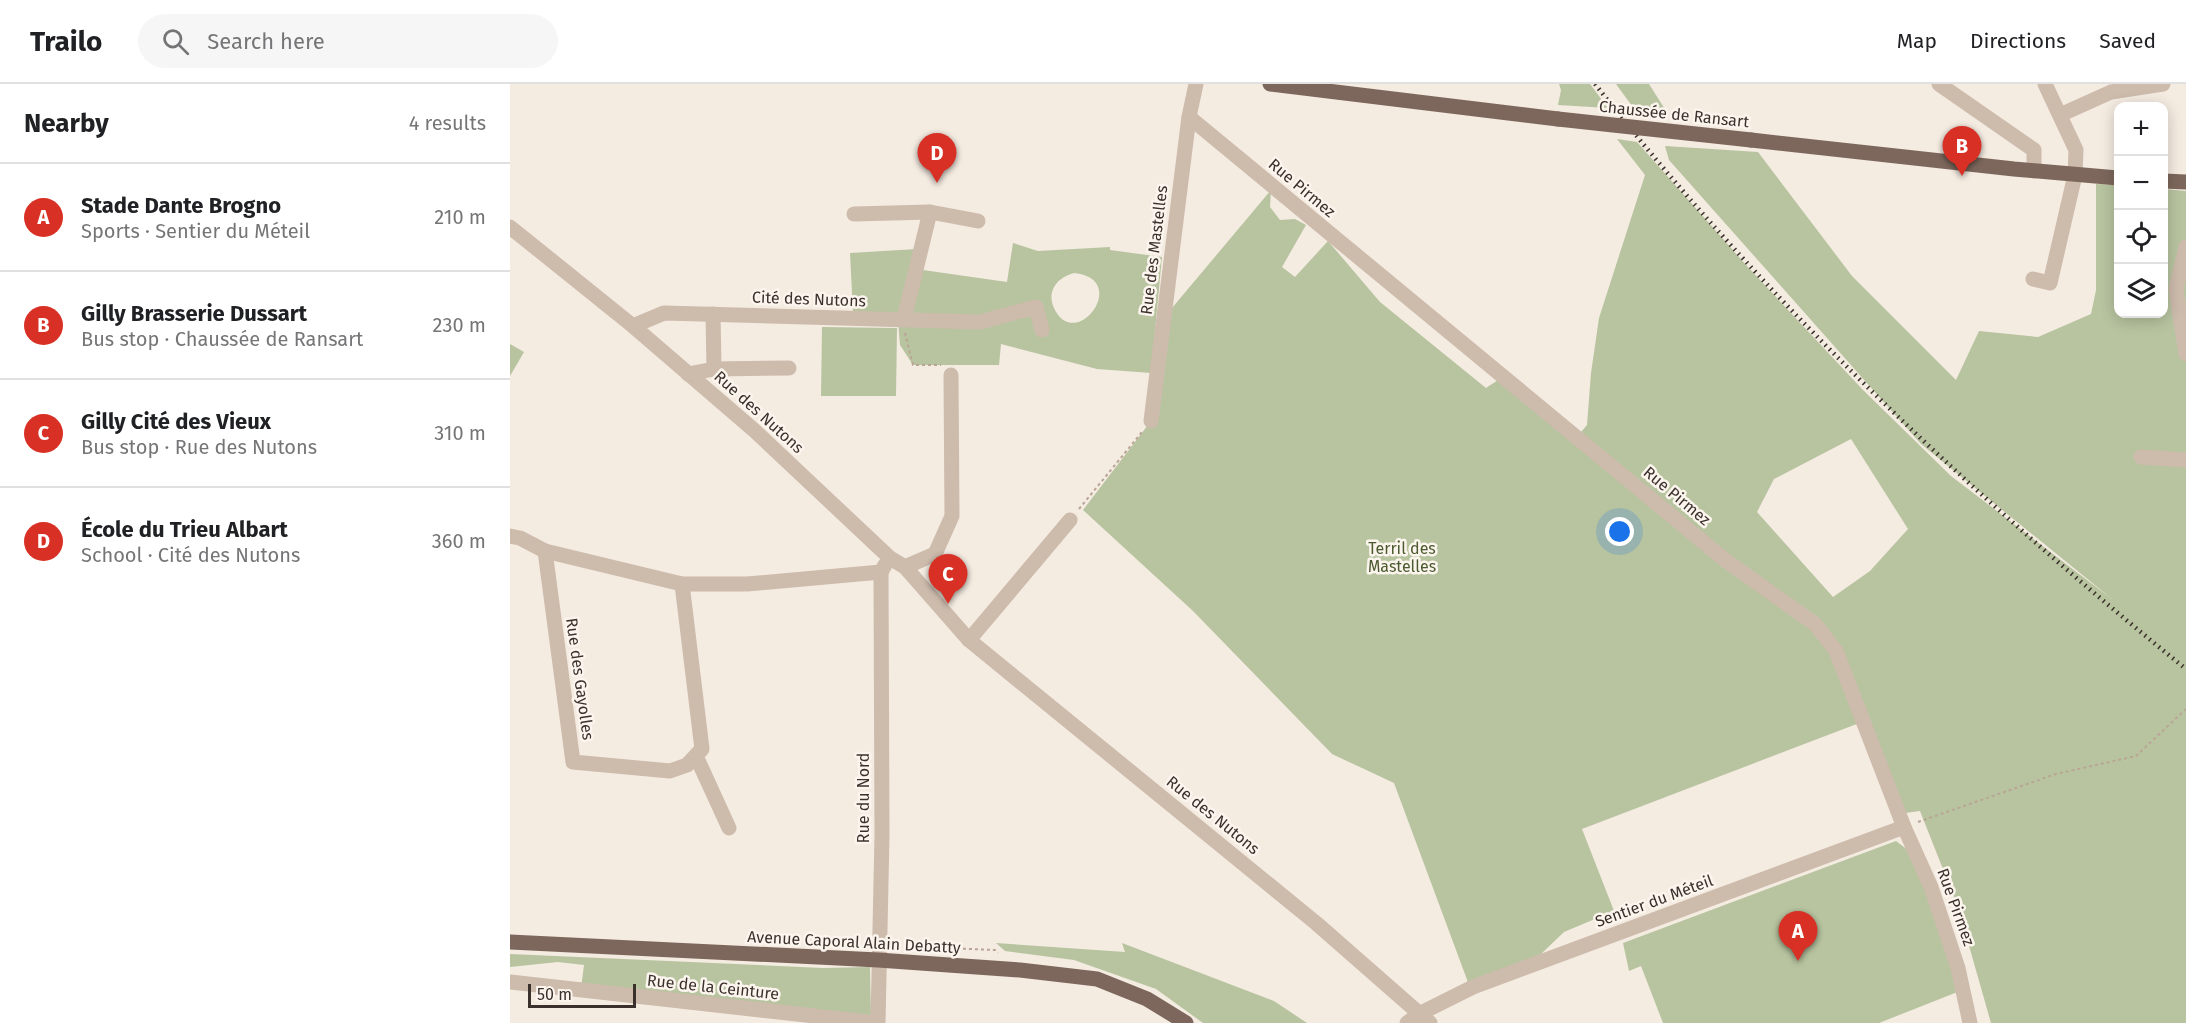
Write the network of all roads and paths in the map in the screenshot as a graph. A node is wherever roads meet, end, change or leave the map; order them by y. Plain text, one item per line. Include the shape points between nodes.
1 (1196, 84) edge
2 (1270, 84) edge
3 (1938, 84) edge
4 (2044, 84) edge
5 (2163, 84) edge
6 (2123, 87) edge
7 (2060, 115) junction
8 (1189, 117) junction
9 (2034, 171) junction
10 (2075, 175) junction
11 (2114, 178) edge
12 (2168, 181) edge
13 (2186, 182) edge
14 (930, 212) junction
15 (854, 214) dead end
16 (978, 221) dead end
17 (510, 227) edge
18 (2186, 247) edge
19 (2033, 279) dead end
20 (713, 314) junction
21 (904, 319) junction
22 (633, 326) junction
23 (1041, 330) dead end
24 (2186, 354) edge
25 (789, 368) dead end
26 (714, 369) junction
27 (688, 374) junction
28 (951, 375) joint
29 (1151, 421) joint
30 (2140, 457) dead end
31 (2186, 460) edge
32 (1070, 520) joint
33 (510, 536) edge
34 (545, 550) junction
35 (890, 558) junction
36 (905, 567) junction
37 (881, 572) junction
38 (682, 584) junction
39 (969, 640) junction
40 (2186, 709) edge
41 (696, 756) junction
42 (1904, 827) junction
43 (729, 828) dead end
44 (510, 942) edge
45 (878, 960) junction
46 (510, 982) edge
47 (1419, 1020) edge
48 (877, 1023) edge
49 (1186, 1023) edge
50 (1970, 1023) edge

1 - 8 street, Rue des Mastelles
2 - 9 main road, Chaussée de Ransart, bridge via 1558,120
3 - 9 street via 2034,150
4 - 7 street
5 - 6 street
6 - 7 street
7 - 10 street via 2076,150
8 - 29 street, Rue des Mastelles
8 - 42 street, Rue Pirmez via 1725,560 1815,624 1836,651
9 - 10 main road, Chaussée de Ransart
10 - 11 main road, Chaussée de Ransart
10 - 19 street via 2050,283
12 - 13 main road
14 - 15 street
14 - 16 street
14 - 21 street
17 - 22 street, Rue des Nutons
18 - 24 street via 2176,290
20 - 21 street, Cité des Nutons
20 - 22 street, Cité des Nutons via 664,313
20 - 26 street
21 - 23 street, Cité des Nutons via 980,322 1036,307
21 - 28 path via 913,364 951,365
22 - 27 street, Rue des Nutons
25 - 26 street
26 - 27 street
27 - 35 street, Rue des Nutons
28 - 36 street via 952,516 935,554
29 - 32 path
30 - 31 street
32 - 39 street
33 - 34 street
34 - 38 street
34 - 41 street, Rue des Gayolles via 573,762 670,771 687,765
35 - 36 street, Rue des Nutons
35 - 37 street
36 - 39 street, Rue des Nutons
37 - 38 street via 747,584
37 - 45 street, Rue du Nord via 882,835
38 - 41 street via 702,749
39 - 47 street, Rue des Nutons via 1316,923
40 - 42 path via 2136,756 2056,774
41 - 43 street
42 - 47 street, Sentier du Méteil via 1473,987
42 - 50 street, Rue Pirmez via 1958,968
44 - 45 main road, Avenue Caporal Alain Debatty
45 - 48 street, Rue du Nord
45 - 49 main road, Avenue Caporal Alain Debatty via 1097,980 1147,999
46 - 48 street, Rue de la Ceinture

